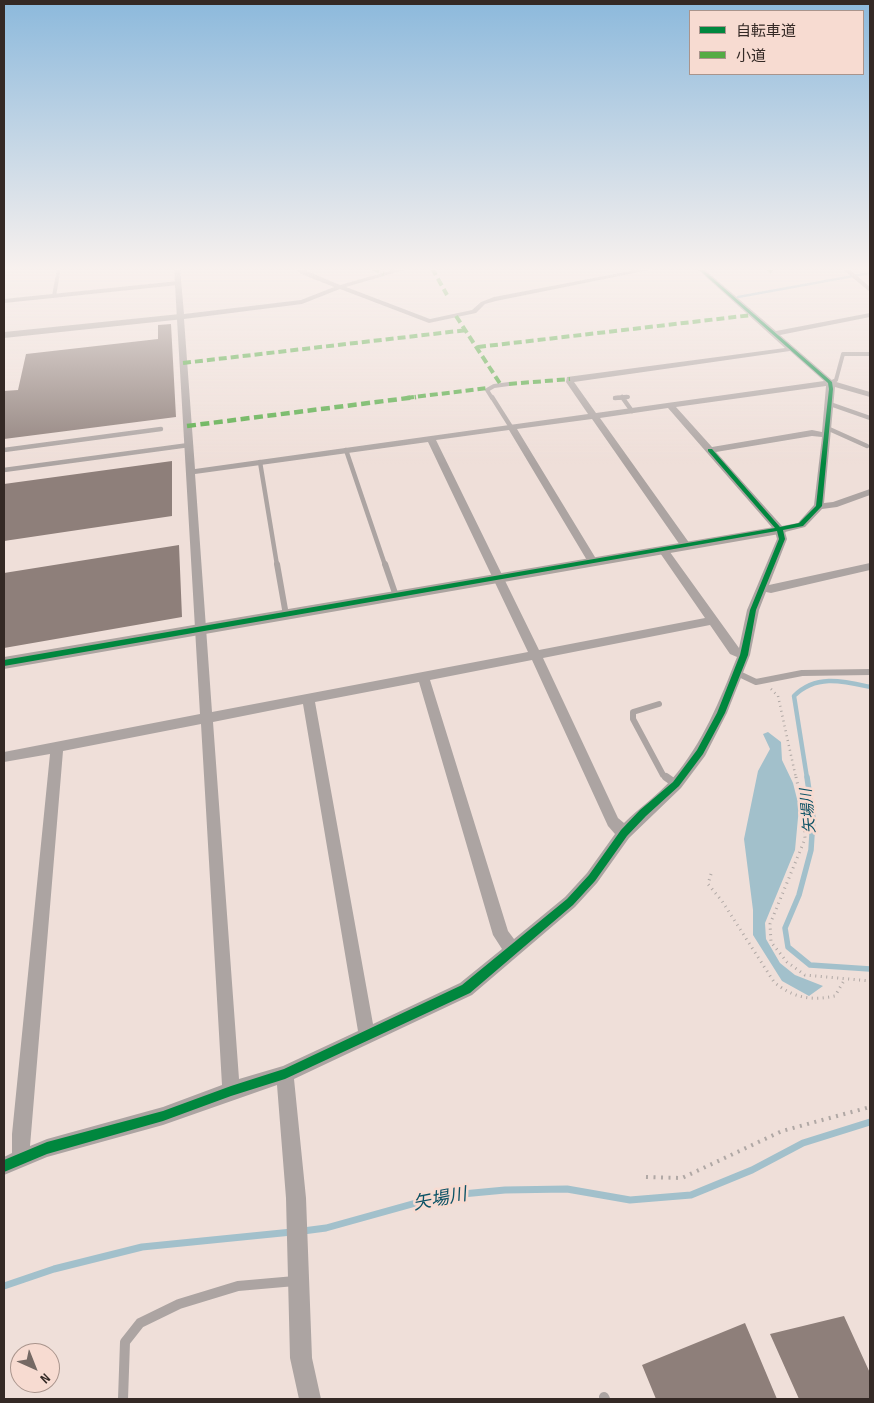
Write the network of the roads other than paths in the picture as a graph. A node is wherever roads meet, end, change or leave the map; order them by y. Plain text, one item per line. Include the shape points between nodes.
1 (19, 333) edge
2 (181, 333) edge
3 (774, 334) edge
4 (4, 335) edge
5 (791, 349) junction
6 (870, 354) edge
7 (830, 383) junction
8 (509, 384) dead end
9 (870, 395) edge
10 (622, 397) junction
11 (628, 397) dead end
12 (615, 398) dead end
13 (830, 404) junction
14 (670, 405) junction
15 (632, 410) junction
16 (594, 416) junction
17 (870, 418) edge
18 (511, 428) junction
19 (161, 430) dead end
20 (826, 432) junction
21 (430, 439) junction
22 (189, 445) junction
23 (867, 446) dead end
24 (4, 450) edge
25 (346, 450) junction
26 (710, 450) junction
27 (260, 462) junction
28 (4, 470) edge
29 (190, 472) junction
30 (870, 492) edge
31 (819, 506) junction
32 (780, 530) junction
33 (686, 546) junction
34 (663, 550) junction
35 (593, 562) junction
36 (870, 567) edge
37 (500, 578) junction
38 (762, 588) junction
39 (396, 596) junction
40 (286, 615) junction
41 (711, 621) junction
42 (200, 630) junction
43 (535, 655) junction
44 (744, 655) junction
45 (4, 663) edge
46 (870, 672) edge
47 (737, 673) junction
48 (423, 676) junction
49 (308, 699) junction
50 (659, 704) dead end
51 (206, 718) junction
52 (57, 747) junction
53 (4, 757) edge
54 (676, 784) junction
55 (624, 833) junction
56 (512, 950) junction
57 (367, 1035) junction
58 (285, 1074) junction
59 (231, 1090) junction
60 (21, 1160) junction
61 (4, 1166) edge
62 (298, 1273) junction
63 (122, 1399) edge
64 (310, 1399) edge

1 - 4 street
2 - 22 street
3 - 5 street
5 - 7 street
5 - 16 street via 570,378
6 - 7 lane via 843,354 836,380
7 - 9 street
7 - 13 street
7 - 14 street
8 - 18 lane via 487,390
10 - 11 lane
10 - 12 lane
10 - 15 lane
13 - 17 lane
13 - 20 street
14 - 15 street
14 - 26 street
15 - 16 street
16 - 18 street
16 - 33 street
18 - 21 street
18 - 35 street
19 - 24 lane
20 - 23 lane
20 - 26 street
20 - 31 street
21 - 25 street
21 - 37 street
22 - 28 lane
22 - 29 street
25 - 27 street
25 - 39 lane
26 - 32 street
27 - 29 street
27 - 40 lane
29 - 42 street
30 - 31 street via 834,505
31 - 32 street via 802,525
32 - 33 street
32 - 38 street via 782,539
33 - 34 street
34 - 35 street
34 - 41 street
35 - 37 street
36 - 38 street via 772,589
37 - 39 street
37 - 43 street
38 - 44 street via 753,610
39 - 40 street
40 - 42 street
41 - 43 street
41 - 44 street via 734,651
42 - 45 street
42 - 51 street
43 - 48 street
43 - 55 street via 612,822
44 - 47 street
46 - 47 lane via 802,672 756,682
47 - 54 street via 710,736
48 - 49 street
48 - 56 street via 501,935
49 - 51 street
49 - 57 street
50 - 54 lane via 637,709 633,712 633,719 663,775
51 - 52 street
51 - 59 street
52 - 53 street
52 - 60 street
54 - 55 street
55 - 56 street via 592,878 570,902
56 - 57 street via 466,989
57 - 58 street
58 - 59 street
58 - 62 street via 296,1198
59 - 60 street via 163,1116 56,1145
60 - 61 street
62 - 63 lane via 238,1286 179,1304 140,1323 125,1342
62 - 64 street via 301,1358

